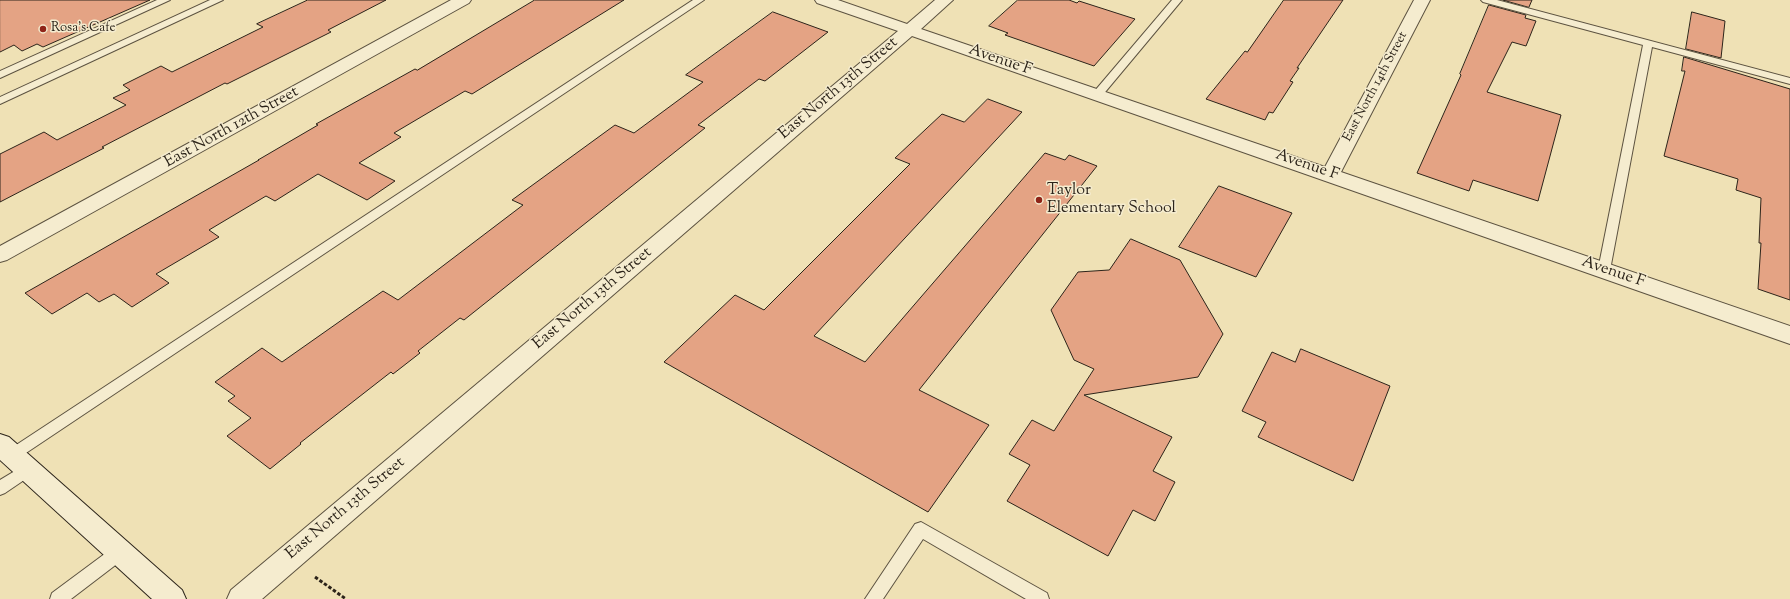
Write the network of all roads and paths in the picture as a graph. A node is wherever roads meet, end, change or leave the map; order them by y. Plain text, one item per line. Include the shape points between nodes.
1 (165, 0) edge
2 (218, 0) edge
3 (463, 0) edge
4 (699, 0) edge
5 (823, 0) edge
6 (945, 0) edge
7 (1177, 0) edge
8 (1422, 0) edge
9 (1486, 0) edge
10 (909, 30) junction
11 (1648, 43) junction
12 (0, 75) edge
13 (1790, 81) edge
14 (1097, 95) junction
15 (0, 101) edge
16 (1330, 174) junction
17 (0, 255) edge
18 (1604, 270) junction
19 (1790, 335) edge
20 (13, 456) edge
21 (0, 488) edge
22 (120, 552) junction
23 (309, 580) dead end
24 (1034, 597) edge
25 (58, 599) edge
26 (172, 599) edge
27 (241, 599) edge
28 (346, 599) edge
29 (873, 599) edge

1 - 12 lane
2 - 15 lane
3 - 17 street, East North 12th Street
4 - 20 lane
5 - 10 street, Avenue F
6 - 10 street, East North 13th Street
7 - 14 lane
8 - 16 street, East North 14th Street
9 - 11 lane
10 - 14 street, Avenue F
10 - 27 street, East North 13th Street
11 - 13 lane
11 - 18 lane
14 - 16 street, Avenue F
16 - 18 street, Avenue F
18 - 19 street, Avenue F
20 - 21 lane
20 - 22 street
22 - 25 lane
22 - 26 street
23 - 28 path via 315,577
24 - 29 lane via 921,529

